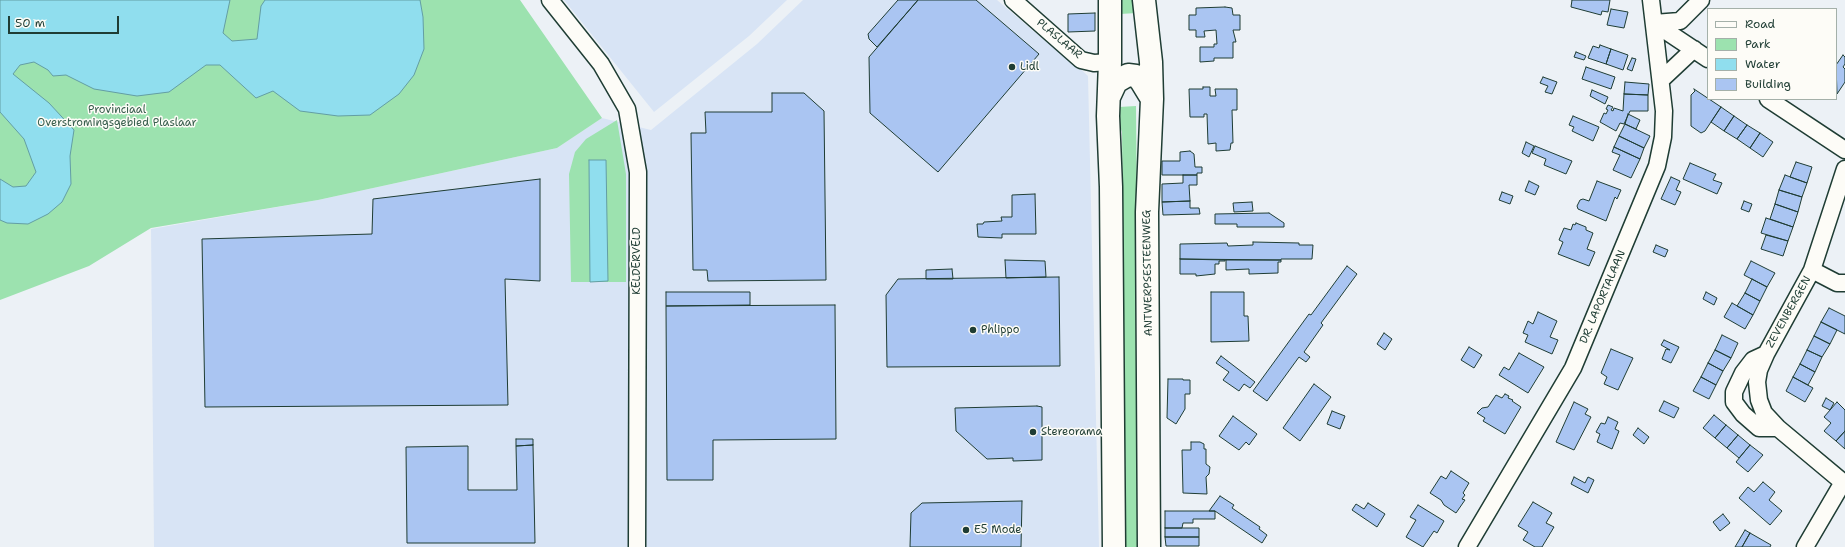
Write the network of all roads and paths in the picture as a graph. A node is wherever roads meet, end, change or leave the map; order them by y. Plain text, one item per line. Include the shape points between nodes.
1 (550, 0) edge
2 (1013, 0) edge
3 (1110, 0) edge
4 (1144, 0) edge
5 (1651, 0) edge
6 (1701, 0) edge
7 (1654, 23) junction
8 (1694, 49) junction
9 (1707, 58) edge
10 (1110, 62) junction
11 (1662, 79) junction
12 (1109, 97) junction
13 (1152, 98) junction
14 (1770, 100) edge
15 (1843, 145) edge
16 (1845, 169) edge
17 (1812, 270) junction
18 (1845, 283) edge
19 (1766, 354) junction
20 (1778, 428) junction
21 (1844, 483) edge
22 (637, 547) edge
23 (1114, 547) edge
24 (1150, 547) edge
25 (1467, 547) edge
26 (1805, 547) edge

1 - 22 street, KELDERVELD via 601,64 627,109 638,172
2 - 10 street, PLASLAAR via 1081,60 1094,63
3 - 10 main road
4 - 13 main road, ANTWERPSESTEENWEG
5 - 7 street, DR. LAPORTALAAN
6 - 7 street via 1680,21
7 - 8 street
7 - 11 street, DR. LAPORTALAAN
8 - 9 street
8 - 11 street
10 - 12 main road
11 - 25 street, DR. LAPORTALAAN via 1663,137 1650,185 1573,368
12 - 13 main road via 1116,82 1128,75 1136,76
12 - 23 main road
13 - 24 main road, ANTWERPSESTEENWEG via 1147,212
14 - 15 street
16 - 17 street, ZEVENBERGEN
17 - 18 street, ZEVENBERGEN via 1837,282
17 - 19 street, ZEVENBERGEN
19 - 20 street, ZEVENBERGEN via 1757,382 1759,400 1764,413
19 - 20 street, ZEVENBERGEN via 1753,360 1743,373 1734,392 1734,402 1759,428
20 - 21 street, ZEVENBERGEN
21 - 26 street

